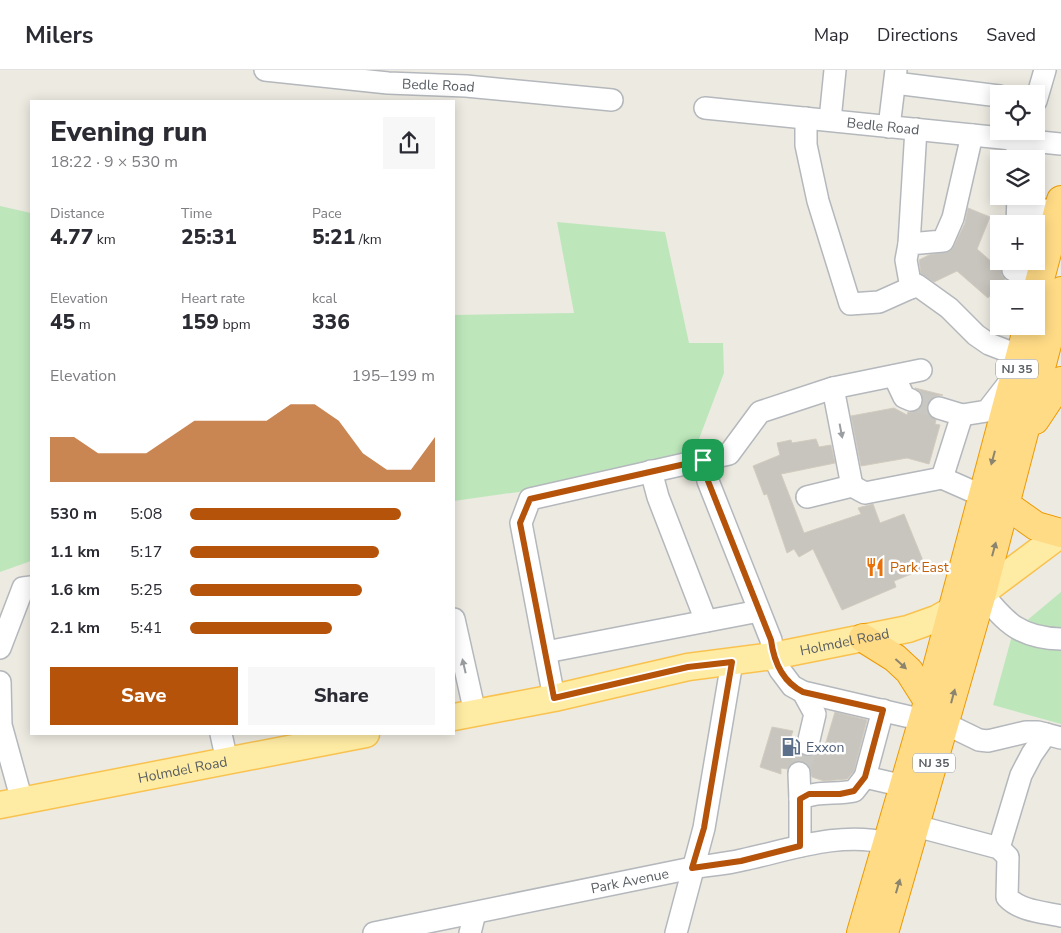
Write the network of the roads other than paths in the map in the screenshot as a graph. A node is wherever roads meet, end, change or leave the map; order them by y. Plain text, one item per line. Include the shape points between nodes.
1 (265, 70) edge
2 (835, 70) edge
3 (1045, 70) edge
4 (895, 77) edge
5 (467, 78) edge
6 (1041, 85) edge
7 (990, 94) edge
8 (612, 100) dead end
9 (705, 108) dead end
10 (806, 118) junction
11 (830, 120) junction
12 (889, 126) junction
13 (916, 129) junction
14 (972, 135) junction
15 (1061, 144) edge
16 (1017, 149) edge
17 (1059, 207) edge
18 (1018, 208) edge
19 (909, 244) junction
20 (1013, 270) edge
21 (911, 288) junction
22 (1046, 289) edge
23 (1026, 335) edge
24 (1018, 365) junction
25 (921, 370) dead end
26 (894, 376) junction
27 (1061, 381) edge
28 (833, 388) junction
29 (911, 400) tunnel mouth
30 (939, 408) tunnel mouth
31 (962, 415) junction
32 (1022, 441) junction
33 (703, 460) junction
34 (651, 471) junction
35 (942, 478) junction
36 (852, 486) junction
37 (807, 497) dead end
38 (994, 500) junction
39 (1061, 533) edge
40 (30, 587) edge
41 (982, 593) junction
42 (953, 610) junction
43 (759, 611) junction
44 (706, 621) junction
45 (455, 629) edge
46 (863, 638) junction
47 (1061, 639) edge
48 (0, 648) edge
49 (546, 652) junction
50 (773, 656) junction
51 (732, 662) junction
52 (0, 682) edge
53 (803, 692) junction
54 (554, 698) junction
55 (883, 710) junction
56 (464, 715) edge
57 (932, 715) junction
58 (221, 735) edge
59 (361, 735) edge
60 (1054, 736) edge
61 (808, 744) tunnel mouth
62 (227, 760) junction
63 (799, 773) tunnel mouth
64 (865, 777) junction
65 (904, 786) junction
66 (800, 799) junction
67 (11, 803) edge
68 (916, 826) junction
69 (888, 843) junction
70 (800, 846) junction
71 (999, 848) junction
72 (692, 868) junction
73 (1061, 916) edge
74 (472, 923) edge
75 (374, 933) edge
76 (676, 933) edge
77 (861, 933) edge
78 (884, 933) edge

1 - 5 street, Bedle Road via 388,83
2 - 11 street
3 - 6 street
4 - 7 street
4 - 12 street
5 - 8 street, Bedle Road
9 - 10 street, Bedle Road
10 - 11 street, Bedle Road
10 - 21 street via 806,145 818,200 850,304 879,302
11 - 12 street, Bedle Road
12 - 13 street, Bedle Road
13 - 14 street, Bedle Road
13 - 19 street
14 - 16 street, Bedle Road
14 - 19 street via 953,218 943,241
15 - 16 street, Bedle Road
17 - 18 street
17 - 22 highway, NJ 35
19 - 21 street via 906,260
20 - 22 street
21 - 24 street via 917,285 950,308 976,335
22 - 32 highway, NJ 35
23 - 24 highway, NJ 35
24 - 31 street via 987,410
24 -> 38 highway, NJ 35
25 - 26 street
26 - 28 street
26 - 29 street via 904,397
27 - 32 highway
28 - 33 street via 760,412 729,454
28 -> 36 street
30 - 31 street
31 - 35 street
32 - 38 highway, NJ 35
33 - 34 street
33 - 43 street via 708,481
34 - 44 street
34 - 49 street via 530,499 520,523
35 - 36 street via 865,493
35 - 38 street
36 - 37 street
38 - 39 highway via 1036,526
41 -> 38 highway, NJ 35
38 - 42 highway, NJ 35
39 - 41 main road, Holmdel Road
40 - 48 street via 23,588
41 - 42 main road, Holmdel Road
41 - 47 street via 1002,618 1020,630 1040,637
57 -> 41 highway, NJ 35
42 - 46 main road, Holmdel Road via 915,627
42 - 57 highway, NJ 35
43 - 44 street
43 - 50 street via 771,640
44 - 49 street
56 -> 45 street
46 - 50 main road, Holmdel Road
46 -> 57 highway via 905,667
49 - 54 street
50 - 51 main road, Holmdel Road
50 - 53 street via 792,686
51 - 54 main road, Holmdel Road via 688,667
51 - 72 street via 704,828
52 - 67 street via 1,725
53 - 55 street
53 - 61 street via 815,714
54 - 56 main road, Holmdel Road
55 - 57 street
55 - 64 street
57 - 60 street via 979,740 1026,732
57 - 65 highway, NJ 35
57 - 68 highway, NJ 35
58 - 62 street
59 - 62 main road, Holmdel Road
60 - 71 street via 1032,754 1020,776
62 - 67 main road, Holmdel Road
63 - 66 street
64 - 65 street
64 - 66 street via 854,791 809,794
65 - 69 highway, NJ 35
66 - 70 street
68 - 71 street
78 -> 68 highway, NJ 35
69 - 70 street, Park Avenue via 854,839
69 - 77 highway, NJ 35
70 - 72 street, Park Avenue via 741,861
71 - 73 street via 1008,857 1007,897 1022,907
72 - 74 street, Park Avenue via 510,904
72 - 76 street
74 - 75 street, Park Avenue

